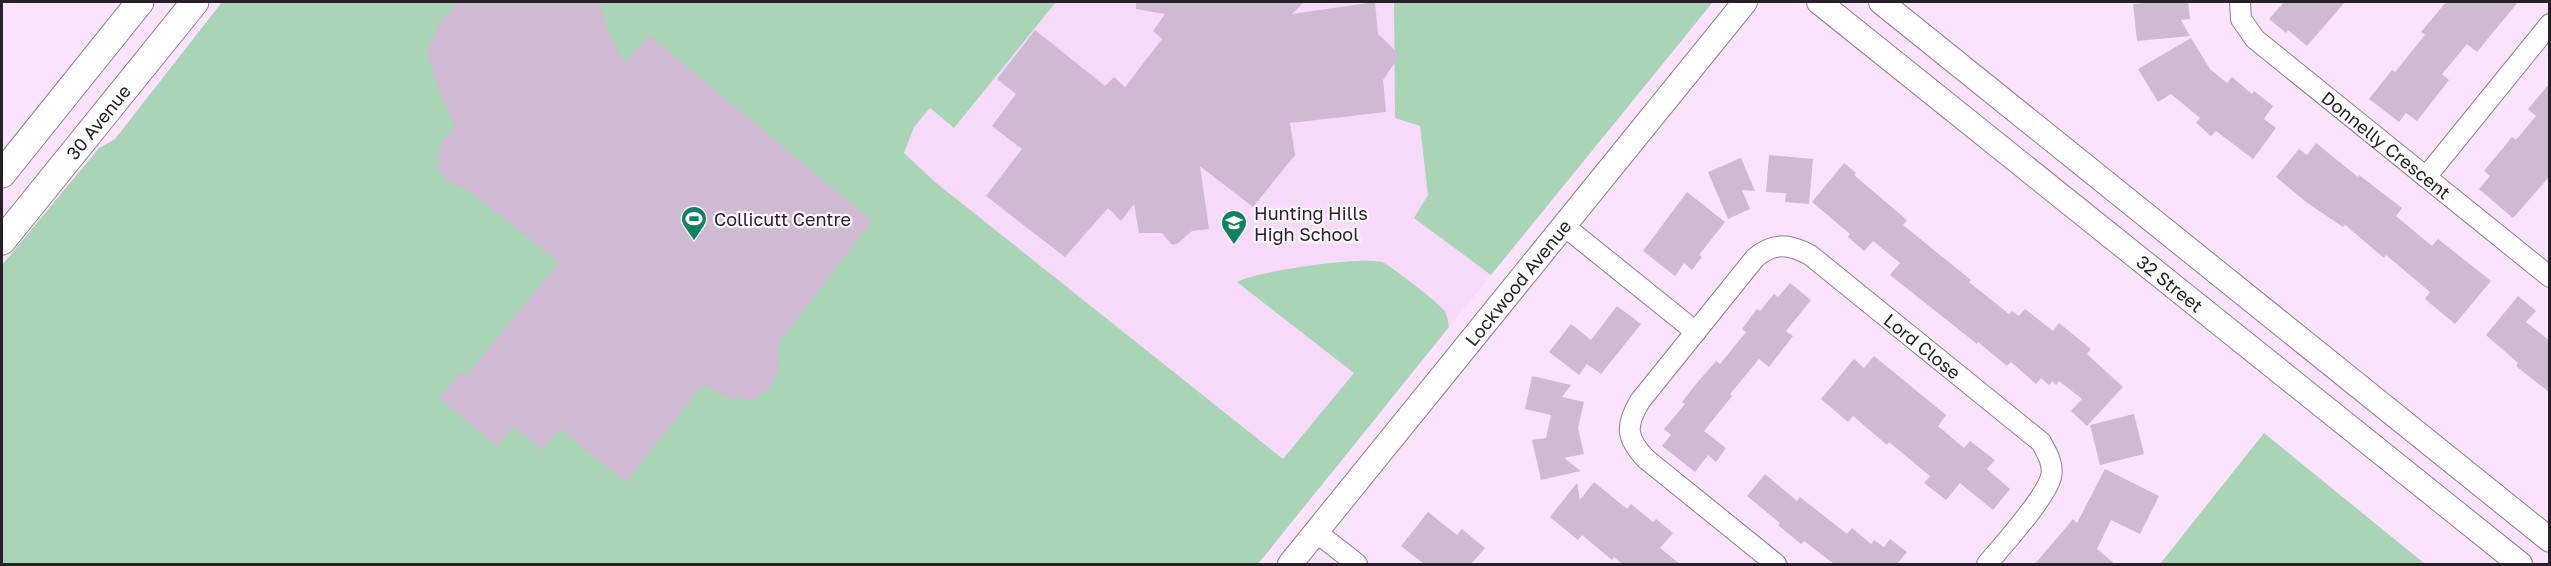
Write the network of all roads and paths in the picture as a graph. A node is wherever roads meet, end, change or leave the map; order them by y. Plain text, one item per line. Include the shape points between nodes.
1 (140, 2) edge
2 (195, 2) edge
3 (1745, 2) edge
4 (1819, 2) edge
5 (1881, 2) edge
6 (2240, 2) edge
7 (2550, 24) edge
8 (2, 174) edge
9 (2426, 177) junction
10 (1563, 225) junction
11 (2, 241) edge
12 (2550, 277) edge
13 (1696, 332) junction
14 (1316, 532) junction
15 (2550, 540) edge
16 (1290, 564) edge
17 (1357, 564) edge
18 (1776, 564) edge
19 (1987, 564) edge
20 (2520, 564) edge

1 - 8 main road
2 - 11 main road, 30 Avenue
3 - 10 street, Lockwood Avenue
4 - 20 street, 32 Street
5 - 15 street
6 - 9 street, Donnelly Crescent via 2241,19 2255,39
7 - 9 street
9 - 12 street, Donnelly Crescent
10 - 13 street
10 - 14 street, Lockwood Avenue
13 - 18 street, Lord Close via 1640,401 1629,434 1646,459
13 - 19 street, Lord Close via 1765,249 1786,246 1810,255 2022,426 2041,442 2049,455 2051,477 2045,489
14 - 16 street, Lockwood Avenue
14 - 17 street

